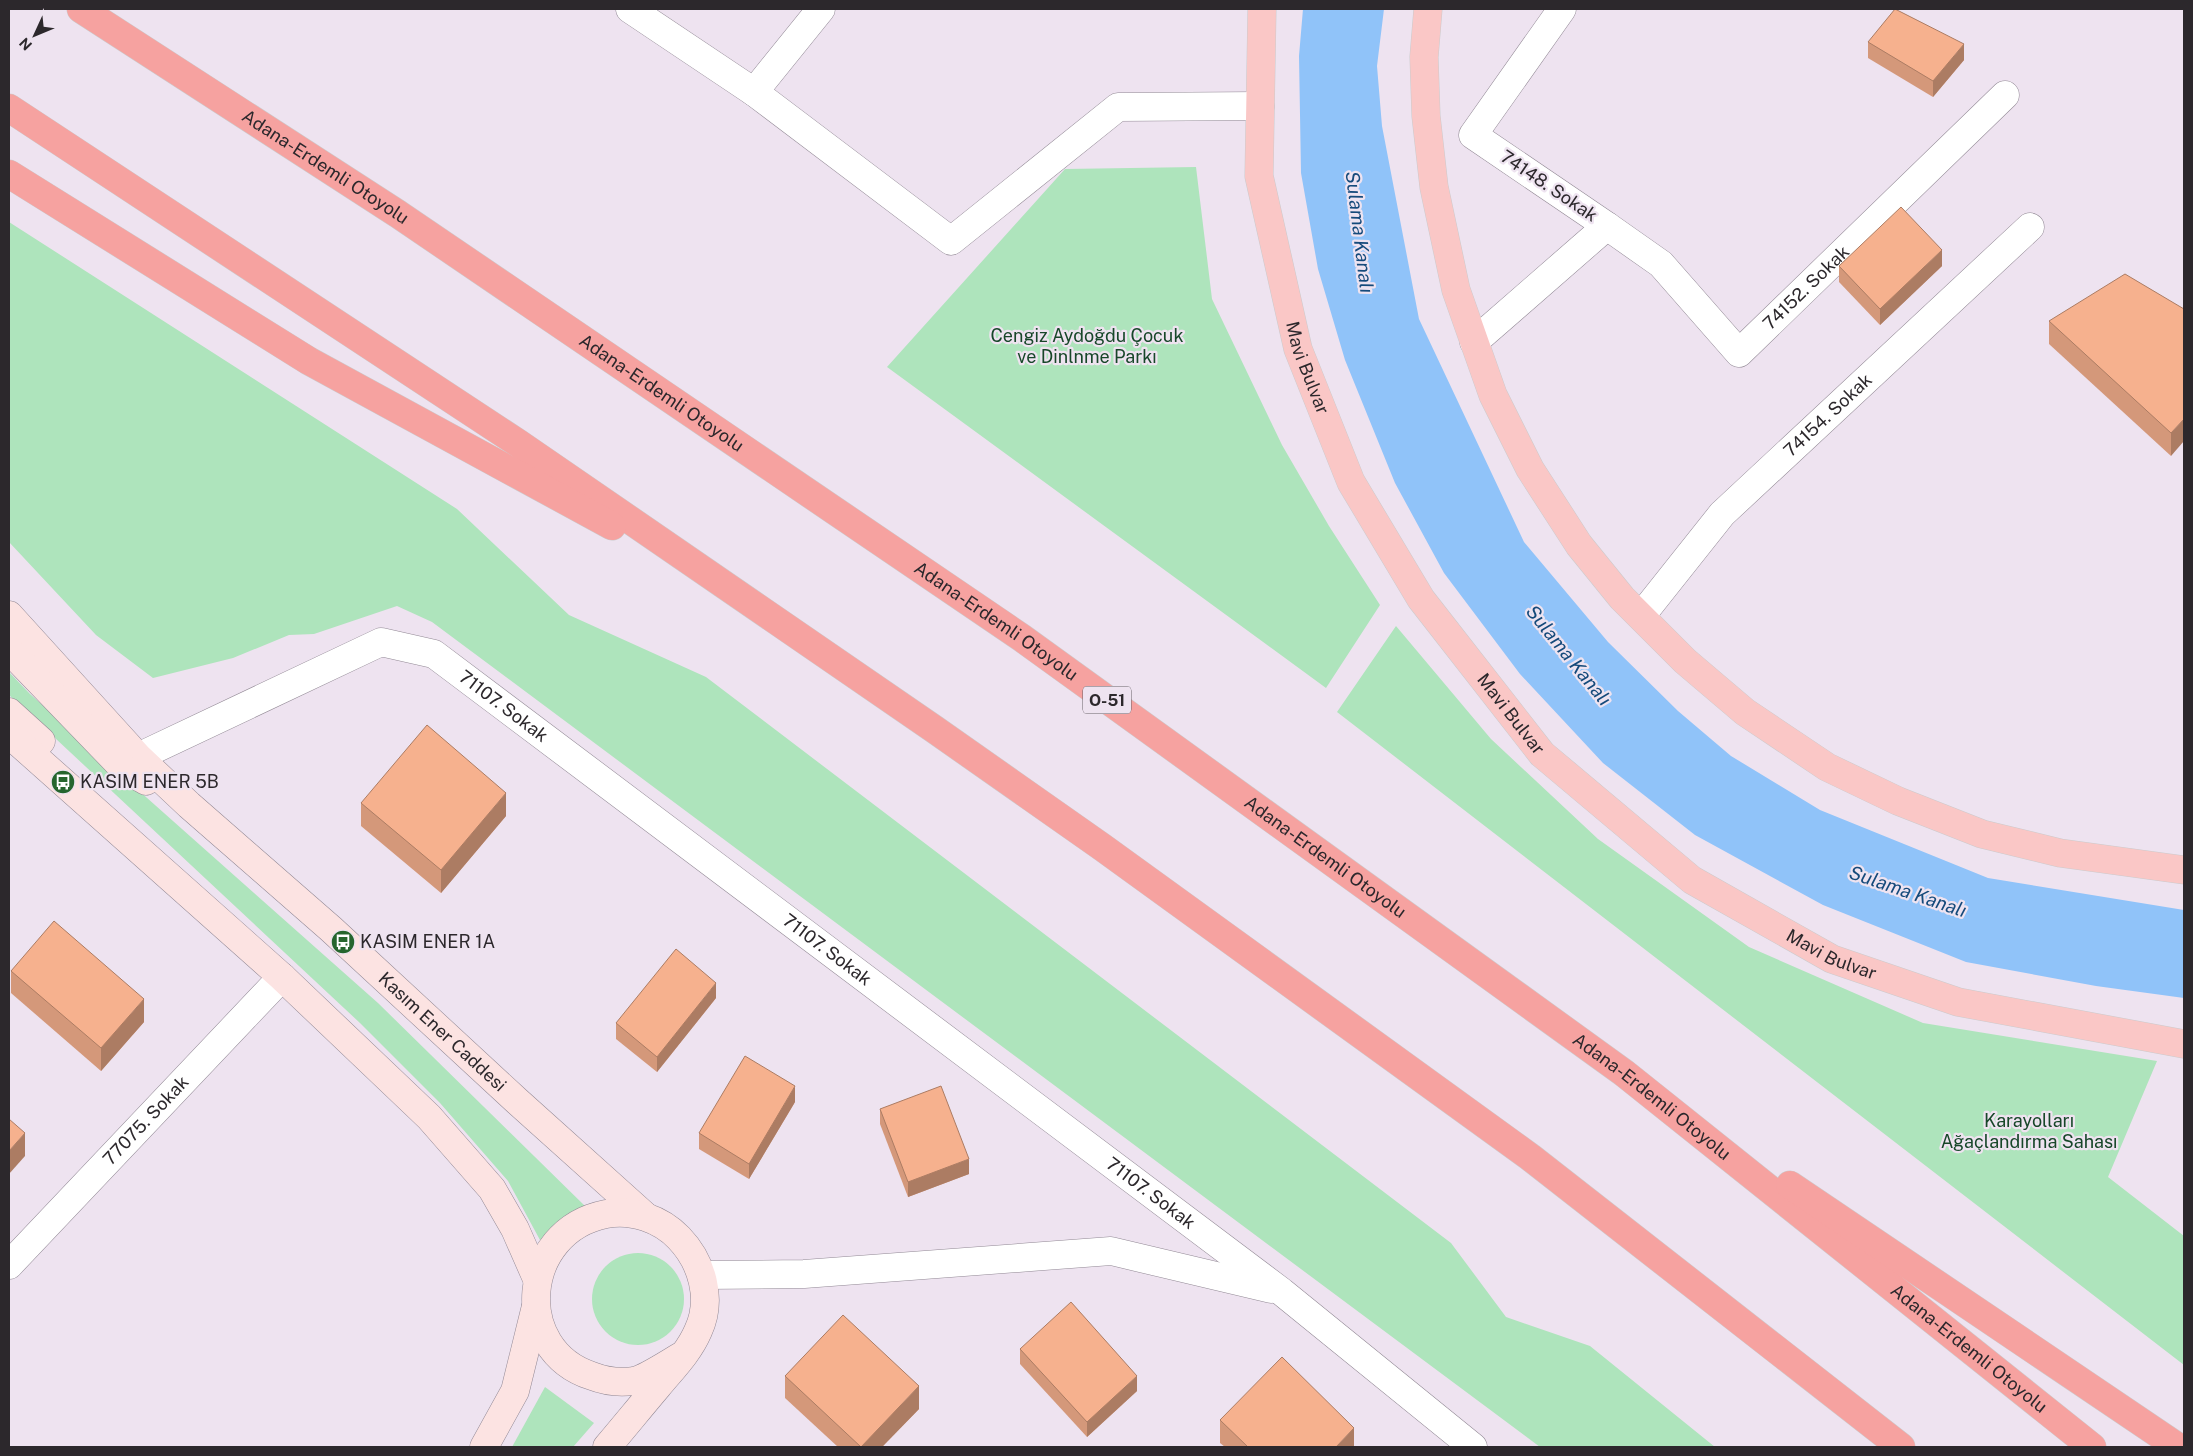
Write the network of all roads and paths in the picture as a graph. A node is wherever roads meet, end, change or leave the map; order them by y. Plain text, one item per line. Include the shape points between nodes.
1 (80, 9) edge
2 (630, 9) edge
3 (821, 9) edge
4 (1262, 9) edge
5 (1428, 9) edge
6 (1562, 9) edge
7 (754, 92) junction
8 (2005, 95) dead end
9 (1260, 106) junction
10 (9, 108) edge
11 (9, 174) edge
12 (1607, 226) junction
13 (2030, 227) dead end
14 (1474, 342) junction
15 (744, 598) junction
16 (9, 615) edge
17 (1641, 616) junction
18 (9, 650) edge
19 (9, 712) edge
20 (9, 734) edge
21 (138, 757) junction
22 (188, 805) junction
23 (145, 855) junction
24 (2184, 870) edge
25 (282, 977) junction
26 (2184, 1044) edge
27 (1624, 1073) junction
28 (645, 1216) junction
29 (9, 1265) edge
30 (702, 1275) junction
31 (537, 1279) junction
32 (1282, 1292) junction
33 (536, 1306) junction
34 (683, 1355) junction
35 (1462, 1444) edge
36 (484, 1447) edge
37 (607, 1447) edge
38 (1900, 1447) edge
39 (2092, 1447) edge
40 (2178, 1447) edge

1 - 27 highway, Adana-Erdemli Otoyolu / O-51 via 398,214 1022,638
2 - 7 street
3 - 7 street
4 - 9 main road, Mavi Bulvar
5 - 14 main road via 1424,57 1426,116 1434,187 1456,290
6 - 12 street, 74148. Sokak via 1473,135
7 - 9 street via 951,241 1118,107
8 - 12 street, 74152. Sokak via 1738,353 1661,264
9 - 26 main road, Mavi Bulvar via 1259,176 1298,349 1351,482 1421,599 1542,754 1692,880 1832,959 1958,1002
10 - 15 highway via 518,443
11 - 15 highway via 309,361
12 - 14 street, 74148. Sokak
13 - 17 street, 74154. Sokak via 1722,514
14 - 17 main road via 1493,395 1530,469 1579,545
15 - 38 highway via 1086,836 1522,1151
16 - 21 main road, Kasım Ener Caddesi
17 - 24 main road via 1685,661 1745,712 1827,767 1898,801 1982,834 2060,853
18 - 22 main road via 122,767
19 - 23 main road via 97,791
20 - 23 main road
21 - 22 main road, Kasım Ener Caddesi
21 - 32 street, 71107. Sokak via 381,642 434,654
22 - 28 main road, Kasım Ener Caddesi via 331,930
23 - 25 main road
25 - 29 street, 77075. Sokak
25 - 31 main road via 430,1117 492,1189 515,1229
27 - 39 highway, Adana-Erdemli Otoyolu / O-51
27 - 40 highway
28 - 30 main road via 677,1235 690,1249
28 - 31 main road via 616,1212 589,1218 565,1232 547,1253
30 - 32 street via 804,1274 1111,1251
30 - 34 main road via 705,1303 698,1331
31 - 33 main road
32 - 35 street, 71107. Sokak
33 - 34 main road via 543,1333 558,1356 581,1373 607,1381 634,1381
33 - 36 main road via 515,1391
34 - 37 main road

